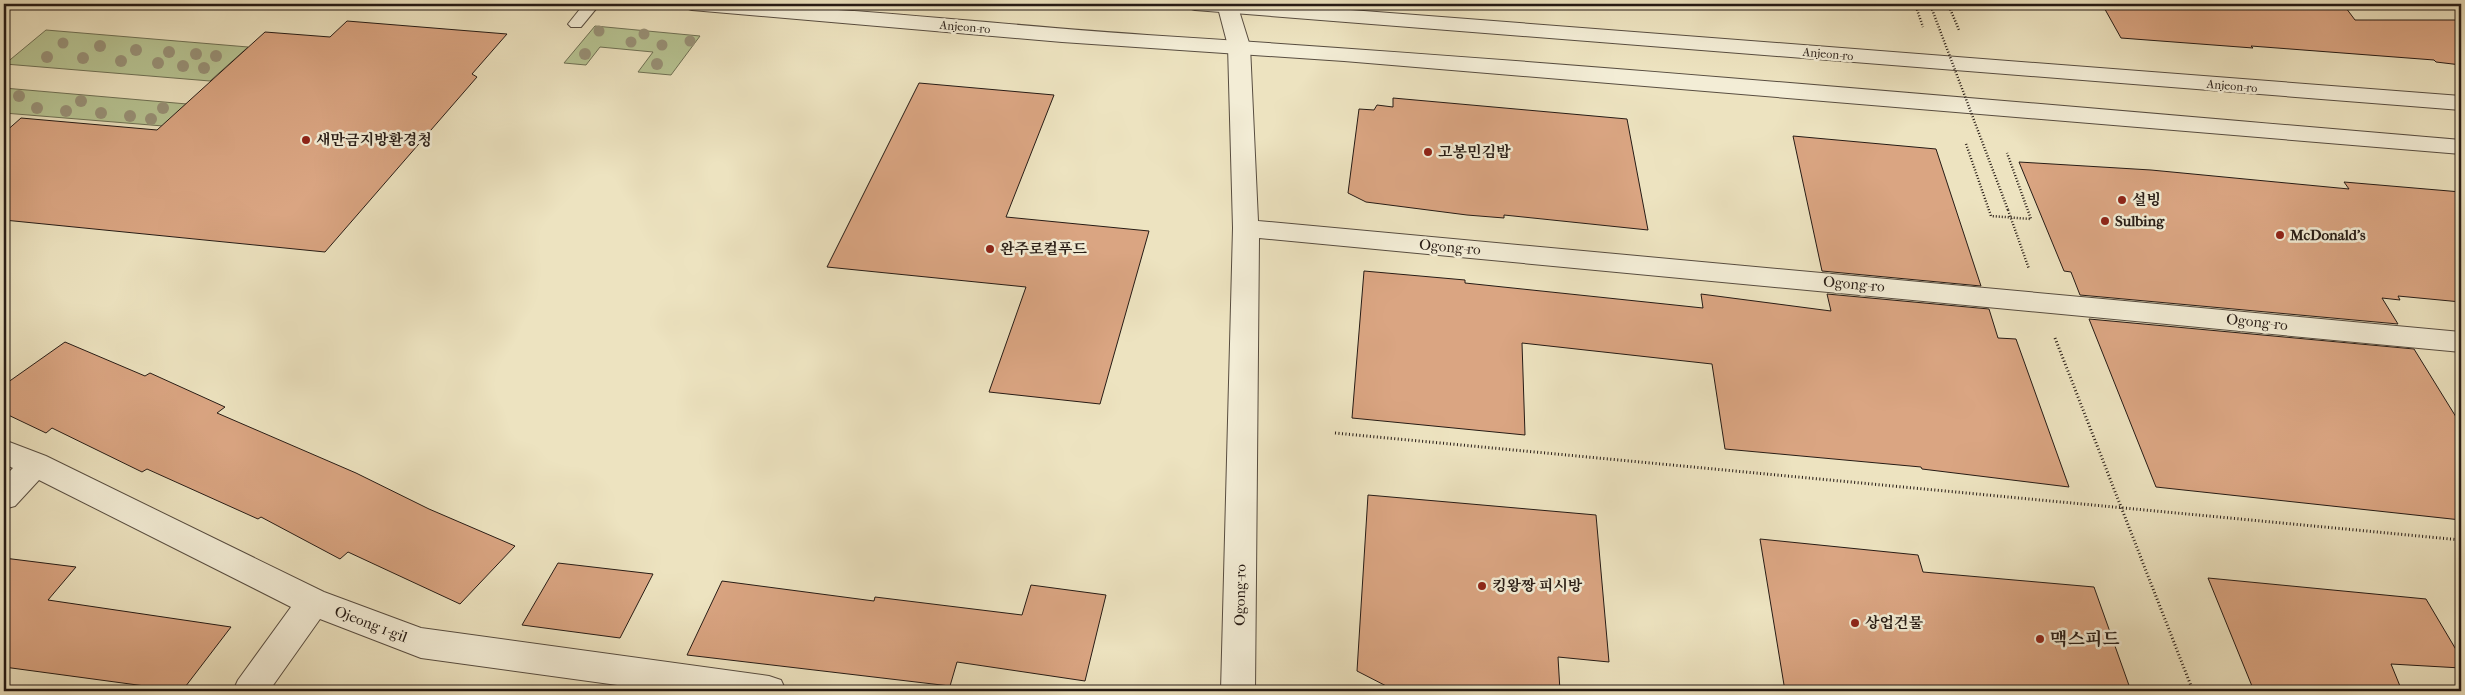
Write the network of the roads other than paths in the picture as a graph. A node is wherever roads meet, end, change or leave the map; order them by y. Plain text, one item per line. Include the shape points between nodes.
1 (592, 4) edge
2 (692, 4) edge
3 (1195, 4) edge
4 (1228, 5) edge
5 (576, 24) dead end
6 (1239, 46) junction
7 (2461, 104) edge
8 (2461, 147) edge
9 (1246, 228) junction
10 (2461, 342) edge
11 (4, 452) edge
12 (35, 464) junction
13 (4, 497) edge
14 (313, 602) junction
15 (622, 682) edge
16 (250, 691) edge
17 (769, 691) edge
18 (1238, 691) edge

1 - 5 lane
2 - 6 street, Anjeon-ro via 1062,36
3 - 4 street, Anjeon-ro
4 - 6 street, Ogong-ro
4 - 7 street, Anjeon-ro
6 - 8 street, Anjeon-ro
6 - 9 street, Ogong-ro
9 - 10 street, Ogong-ro
9 - 18 street, Ogong-ro
11 - 12 street, Ojeong 1-gil
12 - 13 street
12 - 14 street, Ojeong 1-gil
14 - 15 street, Ojeong 1-gil via 421,643
14 - 16 street
15 - 17 street, Ojeong 1-gil

